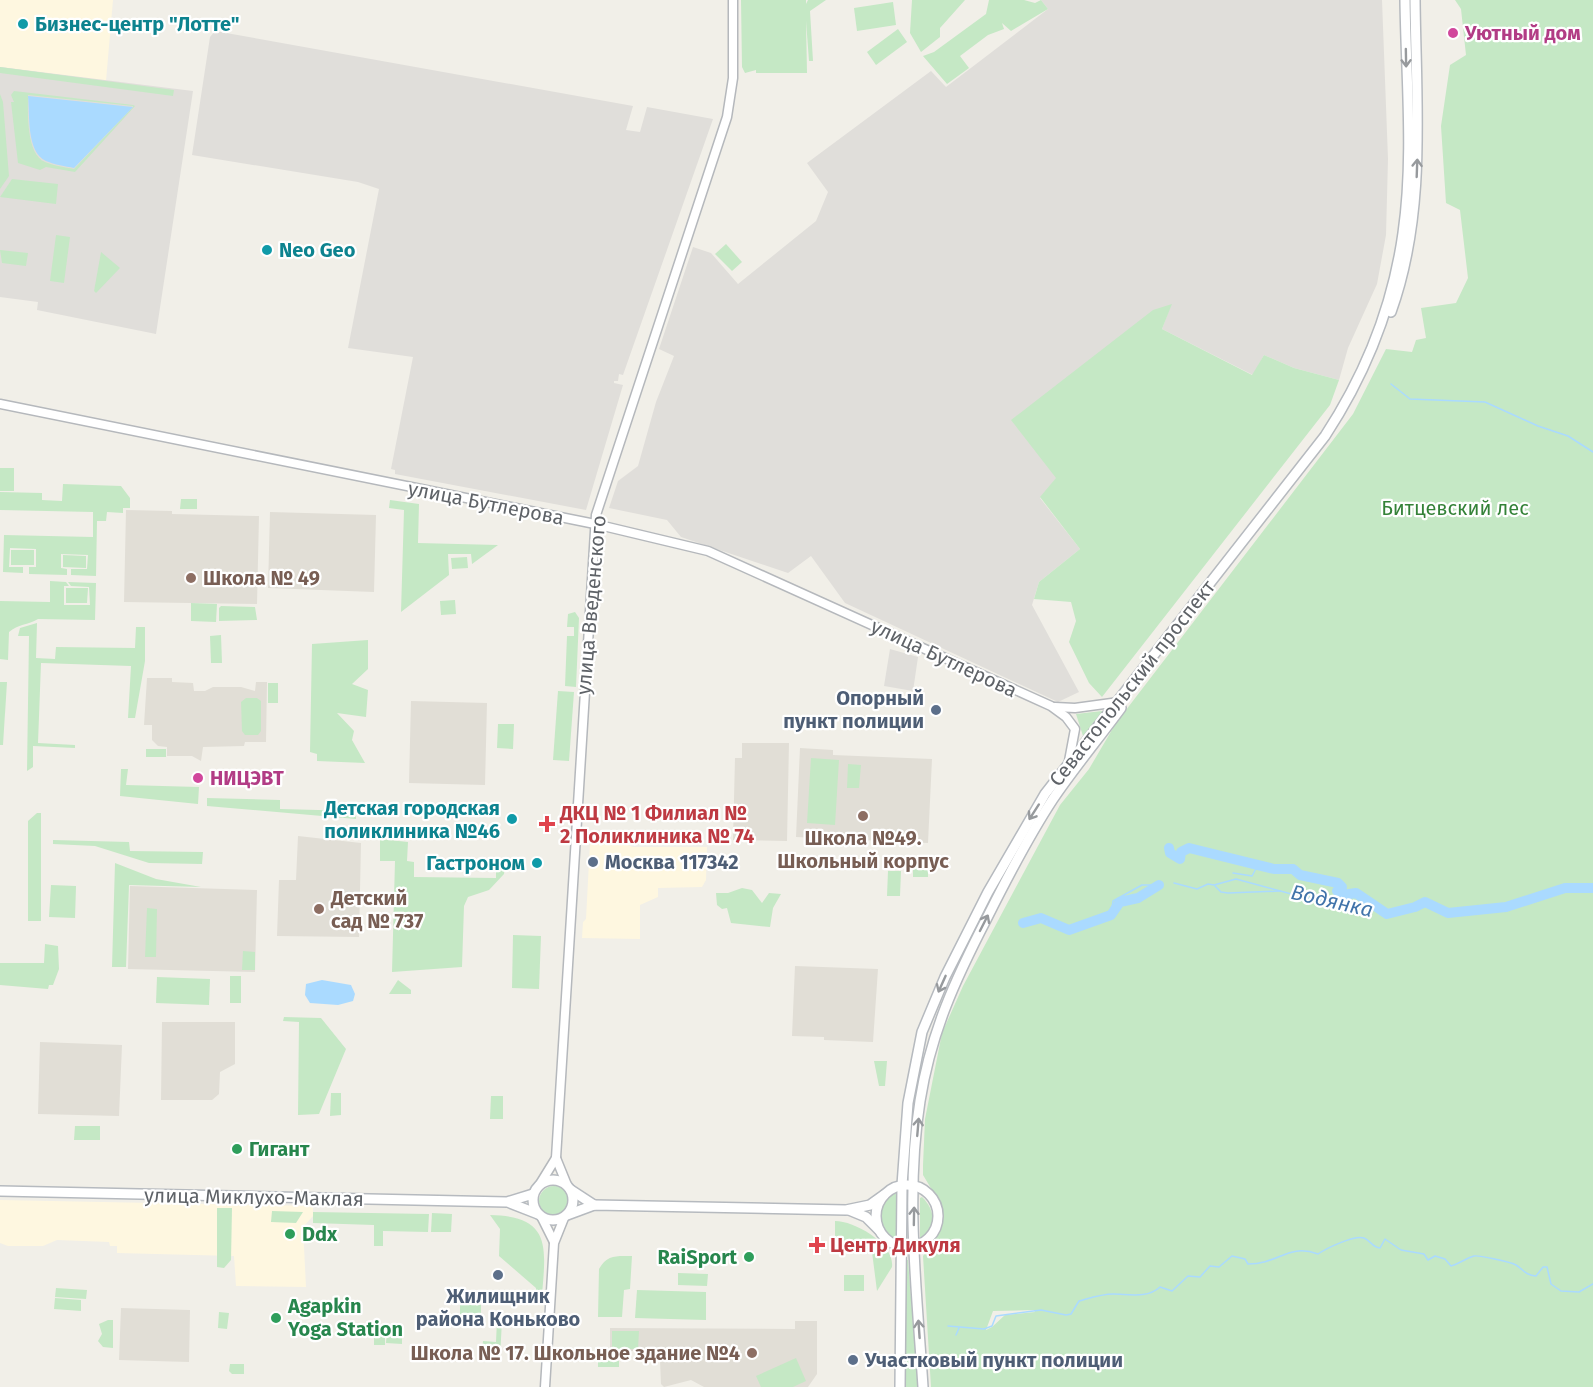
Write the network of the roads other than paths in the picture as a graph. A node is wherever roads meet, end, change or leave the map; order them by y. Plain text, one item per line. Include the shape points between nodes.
1 (733, 0) edge
2 (1405, 0) edge
3 (1416, 0) edge
4 (0, 404) edge
5 (595, 524) junction
6 (1119, 702) junction
7 (1051, 706) junction
8 (1068, 765) junction
9 (556, 1158) junction
10 (540, 1184) junction
11 (902, 1185) junction
12 (914, 1185) junction
13 (569, 1188) junction
14 (0, 1191) edge
15 (533, 1194) junction
16 (884, 1196) junction
17 (507, 1202) junction
18 (594, 1205) junction
19 (846, 1209) junction
20 (540, 1216) junction
21 (566, 1216) junction
22 (882, 1234) junction
23 (554, 1243) junction
24 (901, 1247) junction
25 (913, 1247) junction
26 (544, 1387) edge
27 (900, 1387) edge
28 (923, 1387) edge

1 - 5 street, улица Введенского via 733,78 727,117
2 -> 6 main road, Севастопольский проспект via 1407,153 1403,233 1387,303 1367,359 1325,436
12 -> 3 main road, Севастопольский проспект via 920,1103 942,1011 1036,826 1071,774 1330,437 1372,361 1400,288 1413,216 1417,153
4 - 5 street, улица Бутлерова
5 - 7 street, улица Бутлерова via 724,556
5 - 9 street, улица Введенского
6 - 7 street, улица Бутлерова via 1075,708
6 - 8 main road, Севастопольский проспект
7 - 8 street, улица Бутлерова via 1075,729
8 -> 11 main road, Севастопольский проспект via 1029,819 988,892 922,1032
9 - 10 street, улица Введенского
9 - 13 street, улица Введенского
10 - 13 main road via 551,1180
10 - 15 main road
11 - 12 main road
11 - 16 main road
11 - 24 main road, Севастопольский проспект
25 -> 12 main road, Севастопольский проспект
12 - 25 main road via 930,1198 938,1222 928,1240
13 - 18 main road
13 - 21 main road via 573,1203
14 - 17 main road, улица Миклухо-Маклая
15 - 17 main road, улица Миклухо-Маклая
15 - 20 main road via 533,1205
16 - 19 main road via 870,1205
16 - 22 main road via 876,1214
17 - 20 main road, улица Миклухо-Маклая
18 - 19 main road
18 - 21 main road
19 - 22 main road via 866,1217
20 - 21 main road via 553,1221
20 - 23 street
21 - 23 street
22 - 24 main road
23 - 26 street
24 - 25 main road
24 - 27 main road, Севастопольский проспект
28 -> 25 main road, Севастопольский проспект

